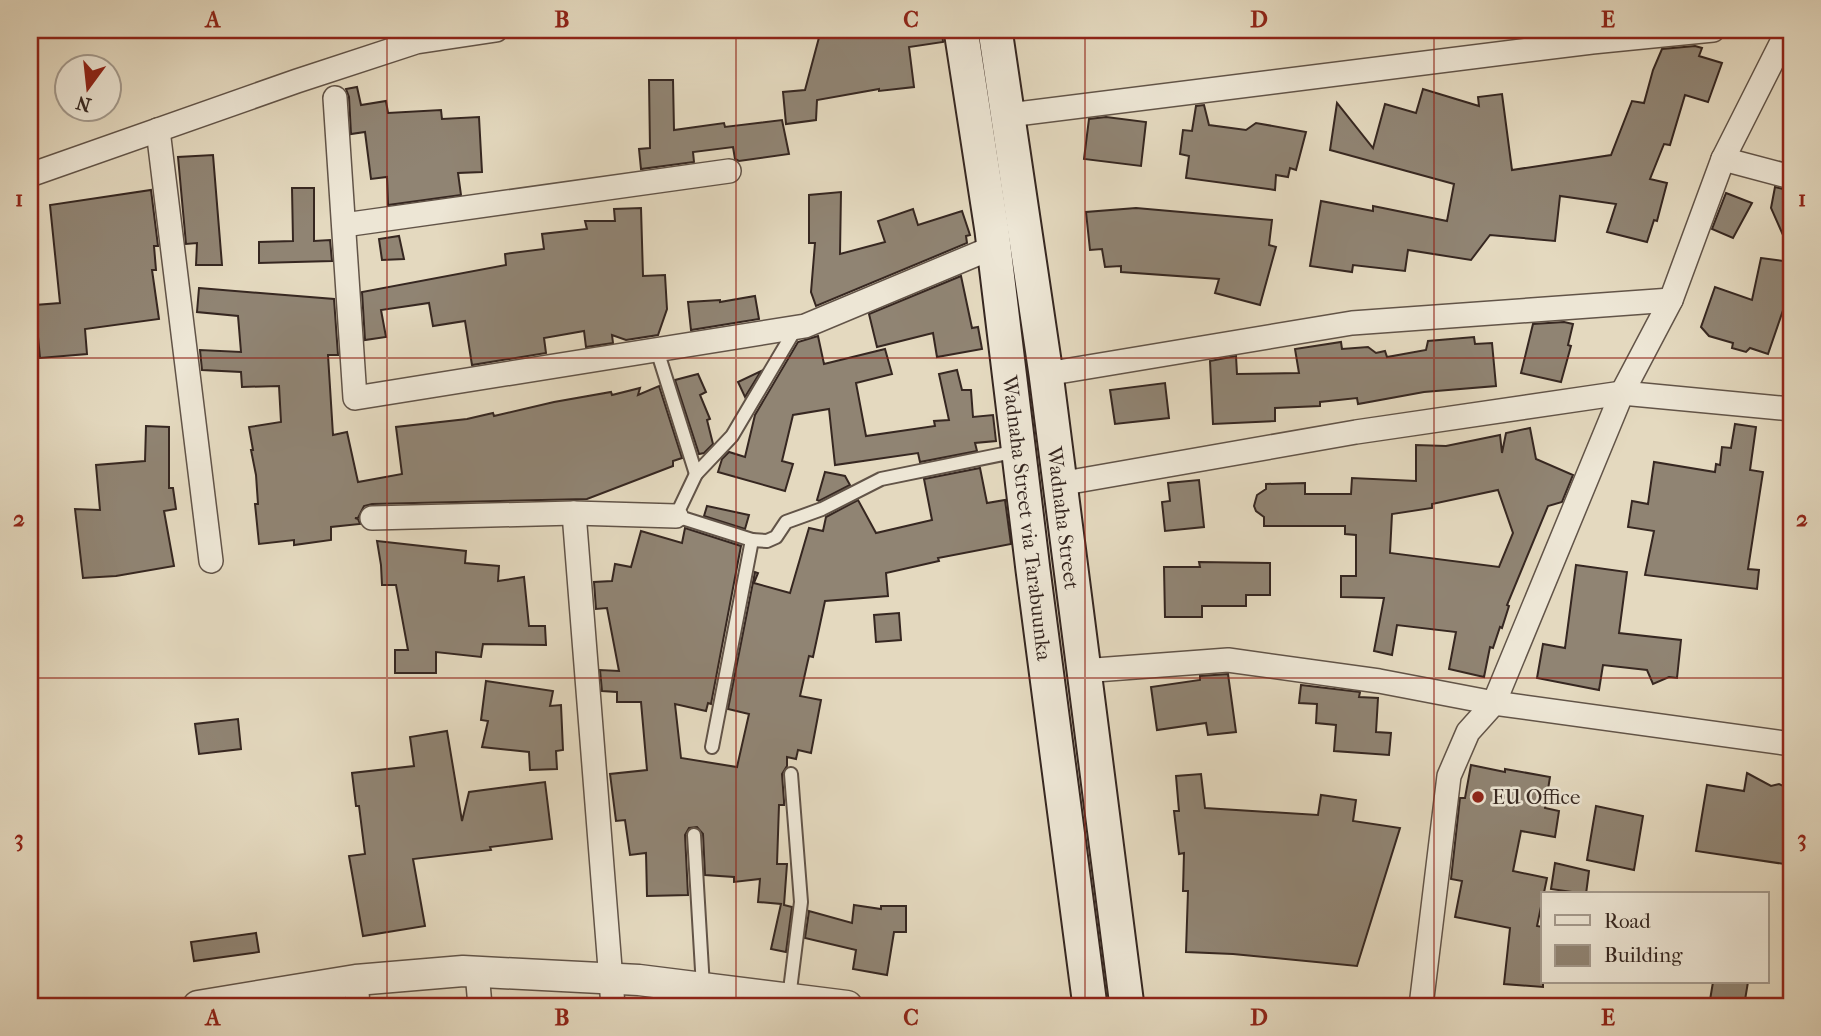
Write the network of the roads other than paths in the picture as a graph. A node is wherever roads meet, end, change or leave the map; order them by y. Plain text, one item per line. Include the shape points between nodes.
1 (496, 30) edge
2 (961, 30) edge
3 (995, 30) edge
4 (1713, 30) edge
5 (1788, 30) edge
6 (335, 99) dead end
7 (1009, 115) junction
8 (158, 130) junction
9 (1723, 159) junction
10 (729, 171) dead end
11 (30, 175) edge
12 (1791, 177) edge
13 (344, 225) junction
14 (993, 247) junction
15 (1671, 300) junction
16 (796, 328) junction
17 (657, 350) junction
18 (1045, 374) junction
19 (1622, 393) junction
20 (1791, 409) edge
21 (1018, 451) junction
22 (696, 474) junction
23 (1059, 484) junction
24 (574, 513) junction
25 (676, 516) junction
26 (372, 518) dead end
27 (752, 540) junction
28 (211, 561) dead end
29 (1082, 671) junction
30 (1494, 702) junction
31 (1791, 744) edge
32 (712, 747) dead end
33 (791, 774) dead end
34 (694, 835) dead end
35 (477, 972) junction
36 (357, 993) edge
37 (612, 993) edge
38 (720, 994) edge
39 (789, 998) junction
40 (230, 1004) edge
41 (198, 1006) edge
42 (480, 1006) edge
43 (847, 1006) edge
44 (1090, 1006) edge
45 (1127, 1006) edge
46 (1420, 1006) edge

1 - 8 street via 416,42
2 - 14 main road, Wadnaha Street via Tarabuunka
3 - 7 main road, Wadnaha Street
4 - 7 street
5 - 9 street
6 - 13 street
7 - 18 main road, Wadnaha Street
8 - 11 street
8 - 28 street
9 - 12 street
9 - 15 street
10 - 13 street
13 - 17 street via 355,398
14 - 16 street
14 - 21 main road, Wadnaha Street via Tarabuunka
15 - 18 street via 1352,323
15 - 19 street
16 - 17 street
16 - 22 lane via 732,436
17 - 22 lane
18 - 23 main road, Wadnaha Street
19 - 20 street
19 - 23 street via 1356,432
19 - 30 street
21 - 27 lane via 881,479 786,522 776,537
21 - 44 main road, Wadnaha Street via Tarabuunka
22 - 25 lane
23 - 29 main road, Wadnaha Street
24 - 25 street
24 - 26 street
24 - 37 street
25 - 27 lane
27 - 32 lane
29 - 30 street via 1228,660
29 - 45 main road, Wadnaha Street
30 - 31 street
30 - 46 street via 1468,732 1448,776
33 - 39 lane via 802,902
34 - 38 lane
35 - 36 street
35 - 37 street
35 - 42 street
36 - 40 street
37 - 38 street
38 - 39 street
39 - 43 street
40 - 41 street

